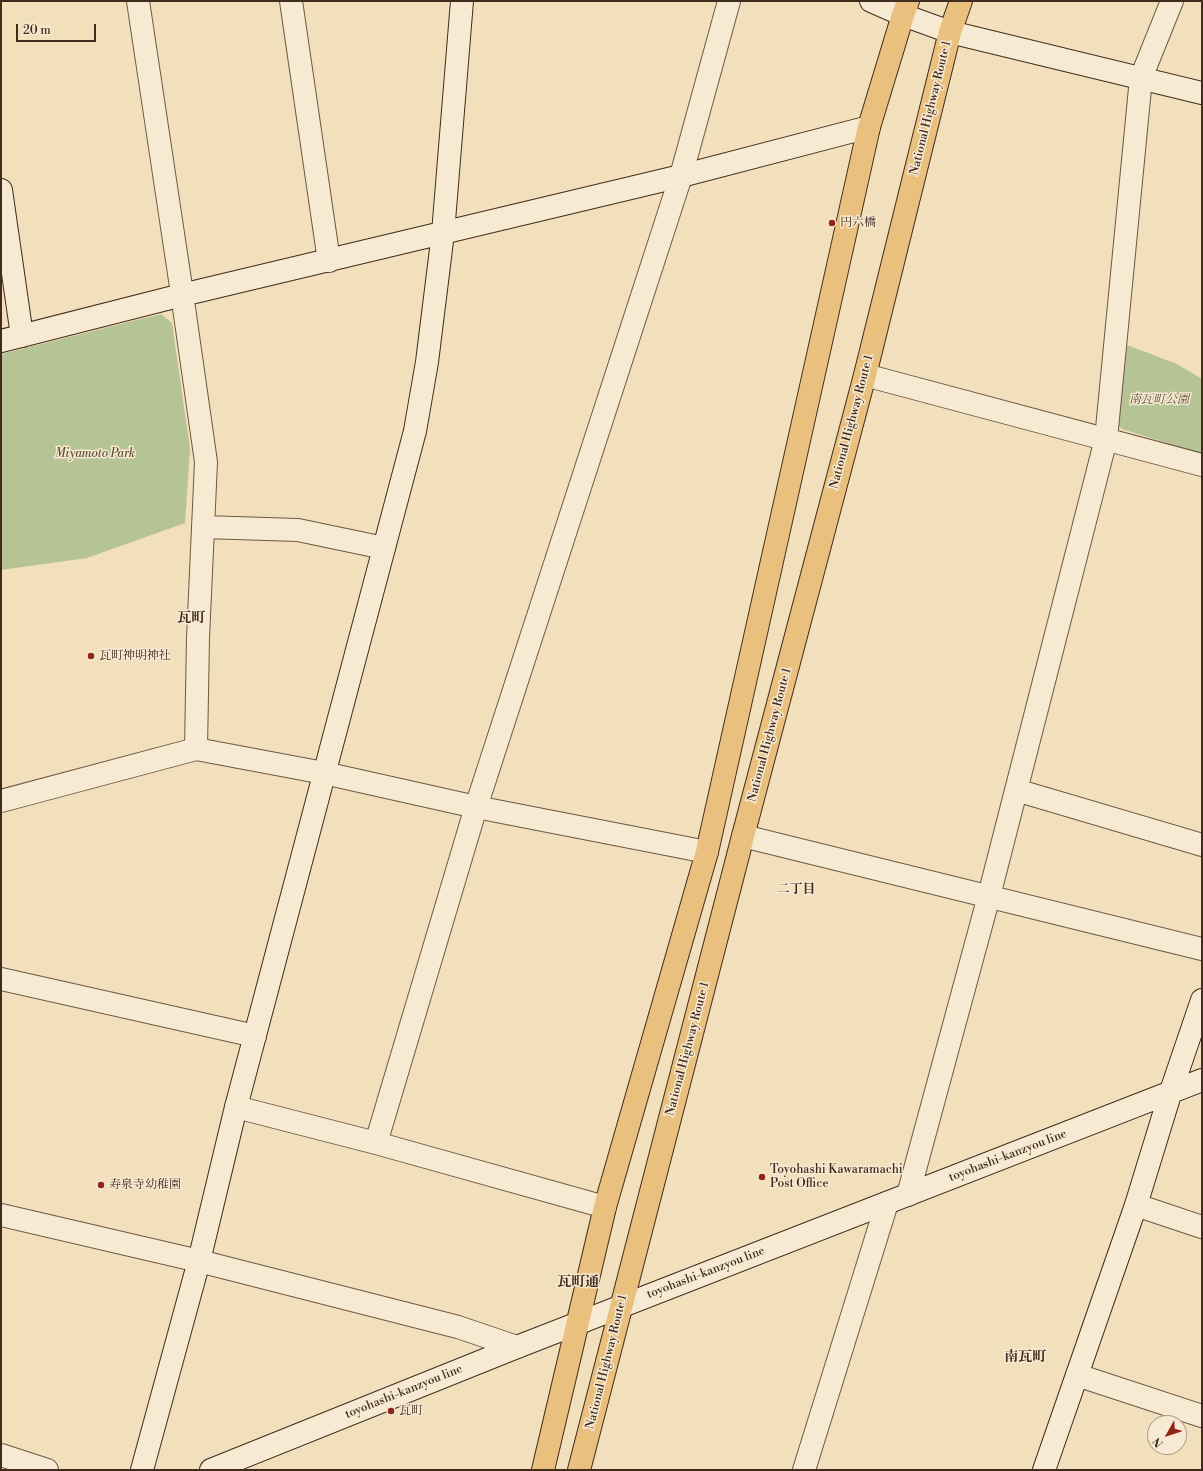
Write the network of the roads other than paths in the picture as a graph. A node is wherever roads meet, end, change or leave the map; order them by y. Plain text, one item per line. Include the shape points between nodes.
1 (138, 1) edge
2 (291, 1) edge
3 (462, 1) edge
4 (729, 1) edge
5 (871, 1) edge
6 (961, 1) edge
7 (1172, 1) edge
8 (905, 8) edge
9 (950, 32) junction
10 (1141, 78) junction
11 (1202, 93) edge
12 (869, 127) junction
13 (681, 176) junction
14 (1, 190) edge
15 (443, 233) junction
16 (329, 261) junction
17 (182, 295) junction
18 (22, 336) junction
19 (1, 341) edge
20 (865, 375) junction
21 (1106, 439) junction
22 (1202, 465) edge
23 (203, 527) junction
24 (384, 548) junction
25 (196, 748) junction
26 (324, 773) junction
27 (1016, 790) junction
28 (1, 801) edge
29 (476, 807) junction
30 (743, 836) junction
31 (1202, 845) edge
32 (707, 852) junction
33 (988, 896) junction
34 (1202, 949) edge
35 (1, 979) edge
36 (1202, 1000) edge
37 (255, 1036) junction
38 (1202, 1080) edge
39 (1172, 1091) junction
40 (236, 1108) junction
41 (376, 1143) junction
42 (908, 1195) junction
43 (887, 1203) junction
44 (1136, 1205) junction
45 (605, 1207) junction
46 (1, 1215) edge
47 (1202, 1227) edge
48 (198, 1261) junction
49 (621, 1306) junction
50 (578, 1323) junction
51 (517, 1347) junction
52 (1077, 1375) junction
53 (1202, 1416) edge
54 (1, 1455) edge
55 (47, 1470) edge
56 (142, 1470) edge
57 (211, 1470) edge
58 (543, 1470) edge
59 (579, 1470) edge
60 (804, 1470) edge
61 (1044, 1470) edge

1 - 17 street
2 - 16 street
3 - 15 street
4 - 13 street
5 - 8 street
6 - 9 highway, National Highway Route 1
7 - 10 street
8 - 9 street
8 - 12 highway
9 - 10 street
9 - 20 highway, National Highway Route 1
10 - 11 street
10 - 21 street
12 - 13 street
12 - 32 highway
13 - 15 street
13 - 29 street
14 - 18 street
15 - 16 street
15 - 24 street via 427,362 415,430
16 - 17 street
17 - 18 street
17 - 23 street via 206,462
18 - 19 street
20 - 21 street
20 - 30 highway, National Highway Route 1
21 - 22 street
21 - 27 street
23 - 24 street via 298,530
23 - 25 street
24 - 26 street
25 - 26 street
25 - 28 street
26 - 29 street
26 - 37 street
27 - 31 street
27 - 33 street
29 - 32 street
29 - 41 street
30 - 33 street
30 - 49 highway, National Highway Route 1
32 - 45 highway
33 - 34 street
33 - 42 street
35 - 37 street
36 - 39 street
37 - 40 street
38 - 39 street, toyohashi-kanzyou line
39 - 42 street, toyohashi-kanzyou line
39 - 44 street
40 - 41 street
40 - 48 street
41 - 45 street
42 - 43 street, toyohashi-kanzyou line
43 - 49 street, toyohashi-kanzyou line
43 - 60 street
44 - 47 street
44 - 52 street
45 - 50 highway
46 - 48 street
48 - 51 street via 458,1327
48 - 56 street
49 - 50 street, toyohashi-kanzyou line
49 - 59 highway, National Highway Route 1
50 - 51 street, toyohashi-kanzyou line
50 - 58 highway
51 - 57 street, toyohashi-kanzyou line
52 - 53 street
52 - 61 street
54 - 55 street

